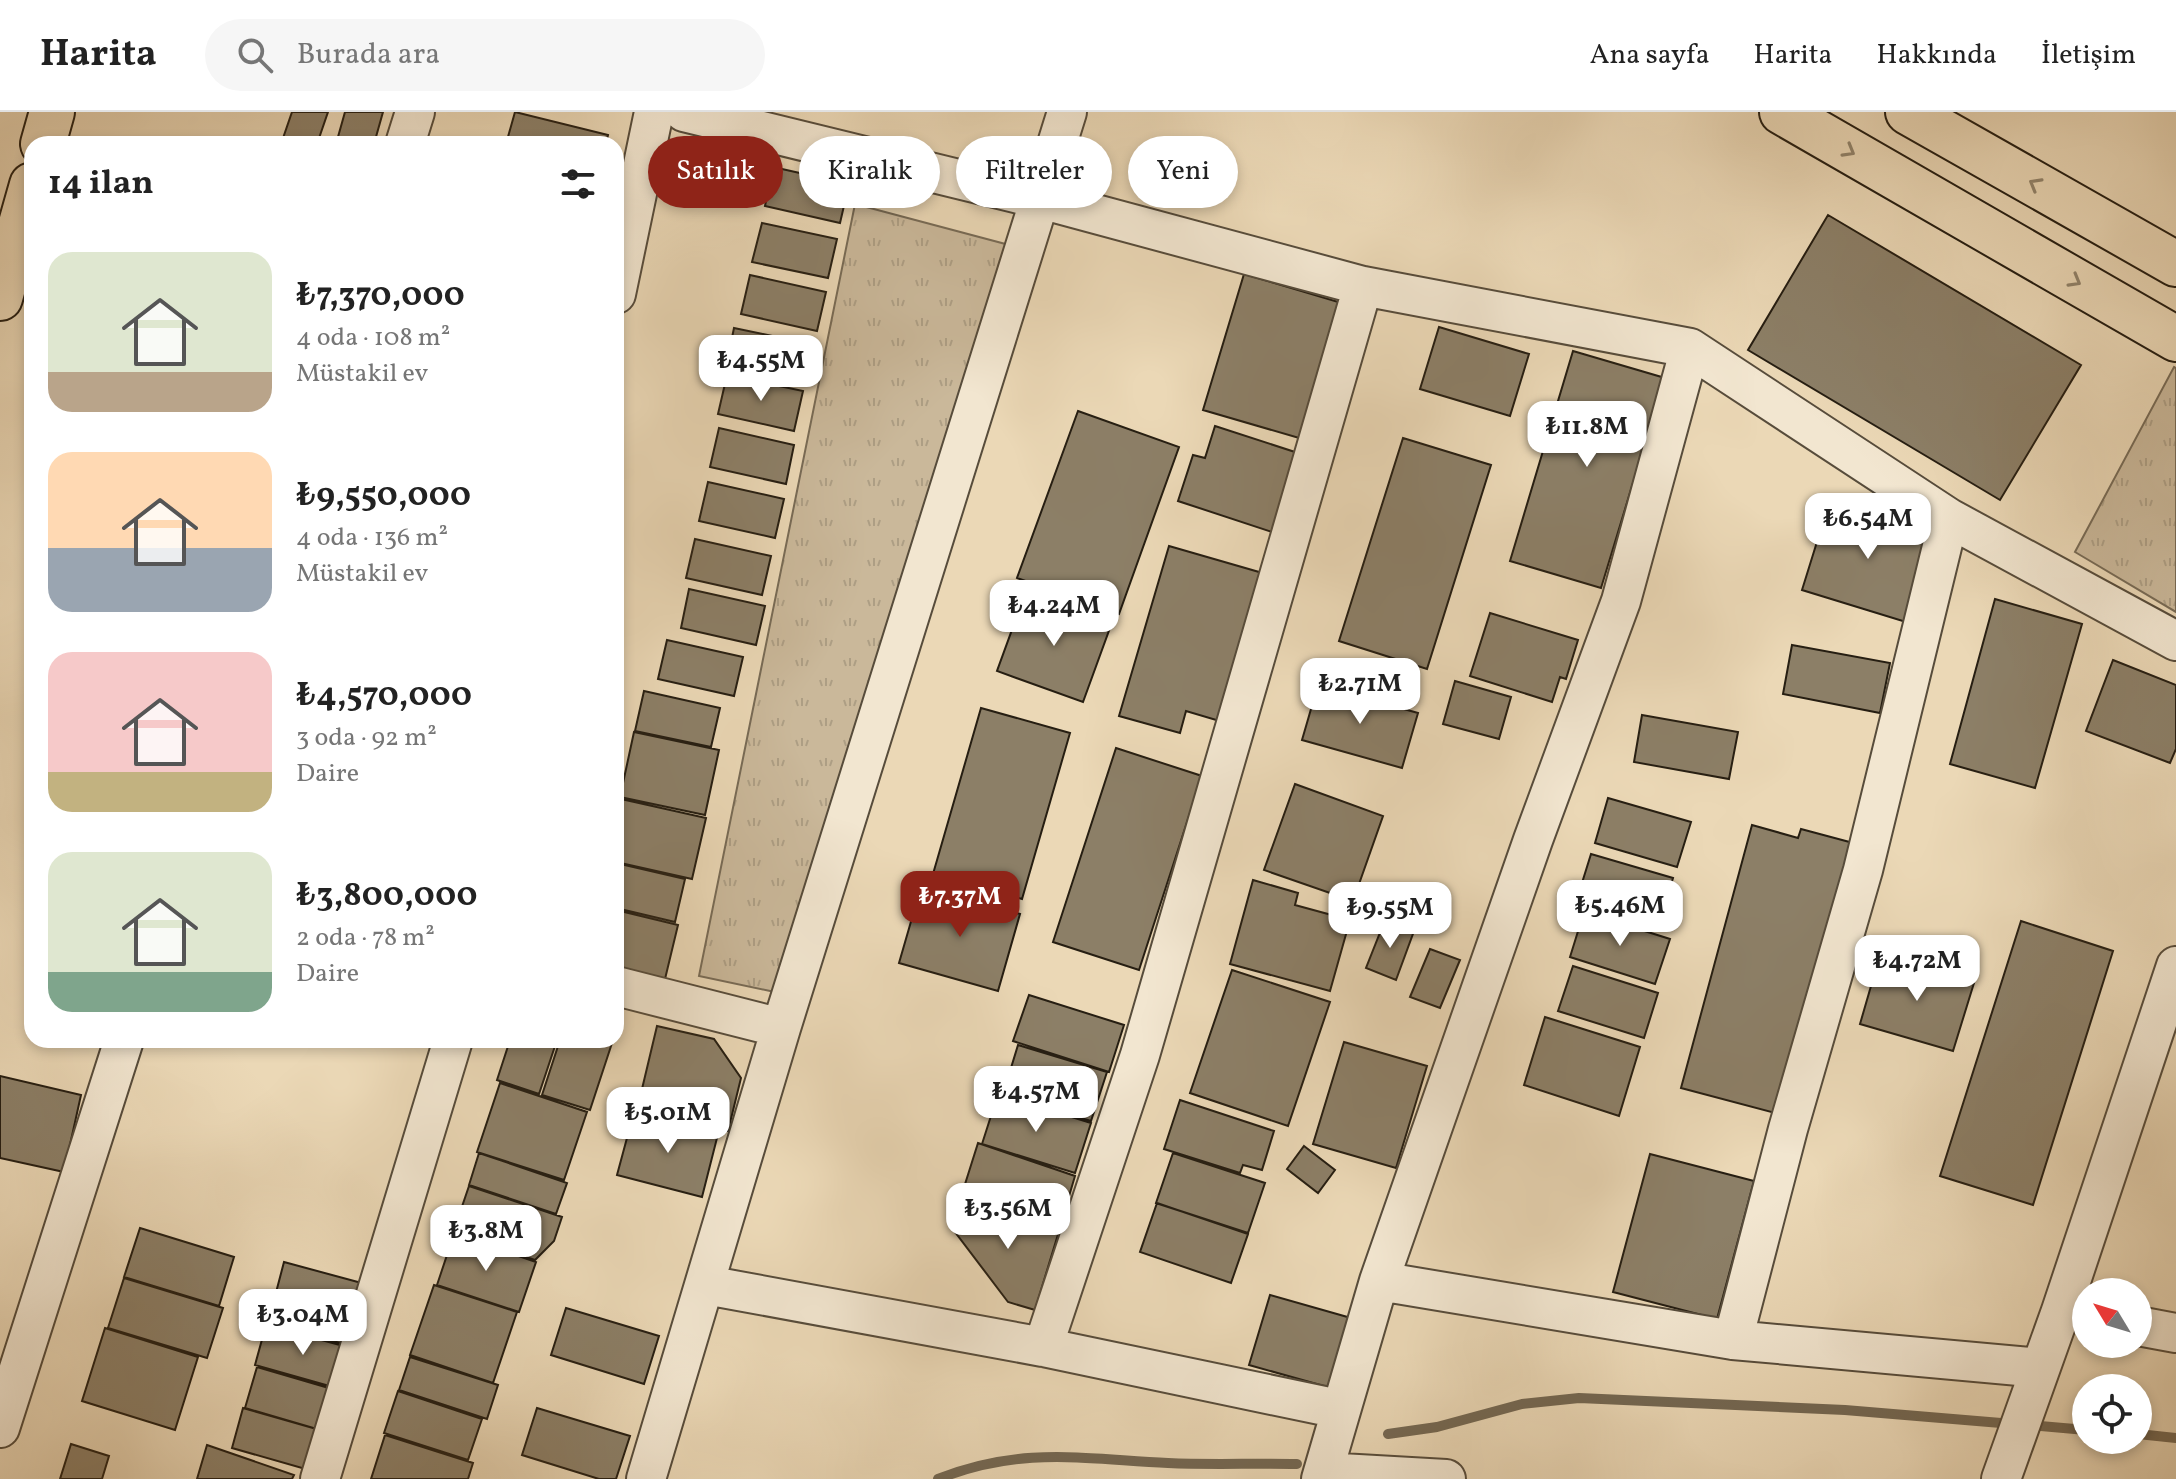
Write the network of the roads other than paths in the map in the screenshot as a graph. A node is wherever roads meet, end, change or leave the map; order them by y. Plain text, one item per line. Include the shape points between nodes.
1 (52, 112) edge
2 (415, 112) edge
3 (654, 112) edge
4 (684, 112) edge
5 (1067, 112) edge
6 (1782, 112) edge
7 (1908, 112) edge
8 (45, 136) edge
9 (408, 136) edge
10 (1060, 136) edge
11 (956, 178) edge
12 (1037, 208) edge
13 (1073, 208) edge
14 (24, 213) edge
15 (624, 256) edge
16 (2176, 264) edge
17 (1363, 286) junction
18 (0, 298) edge
19 (2176, 339) edge
20 (1690, 348) junction
21 (1949, 518) junction
22 (2176, 641) edge
23 (2175, 975) edge
24 (624, 988) edge
25 (781, 1028) junction
26 (121, 1048) edge
27 (451, 1048) edge
28 (2084, 1278) edge
29 (1379, 1281) junction
30 (706, 1285) junction
31 (2072, 1316) edge
32 (2152, 1329) edge
33 (2176, 1333) edge
34 (1733, 1340) junction
35 (1043, 1347) junction
36 (2035, 1382) junction
37 (1339, 1409) junction
38 (0, 1428) edge
39 (1322, 1475) edge
40 (320, 1479) edge
41 (646, 1479) edge
42 (1446, 1479) edge
43 (2001, 1479) edge

1 - 8 main road
2 - 9 street
3 - 15 street
4 - 11 street
5 - 10 street
6 -> 19 main road
16 -> 7 main road
12 - 25 street
13 - 17 street
14 - 18 main road
17 - 20 street
17 - 35 street via 1140,1055
20 - 21 street
20 - 29 street via 1621,601
21 - 22 street
21 - 34 street via 1863,870
23 - 28 street
24 - 25 street
25 - 30 street
26 - 38 street
27 - 40 street
29 - 34 street
29 - 37 street
30 - 35 street
30 - 41 street
31 - 36 street
32 - 33 street
34 - 36 street
35 - 37 street
36 - 43 street
37 - 39 street
39 - 42 street

